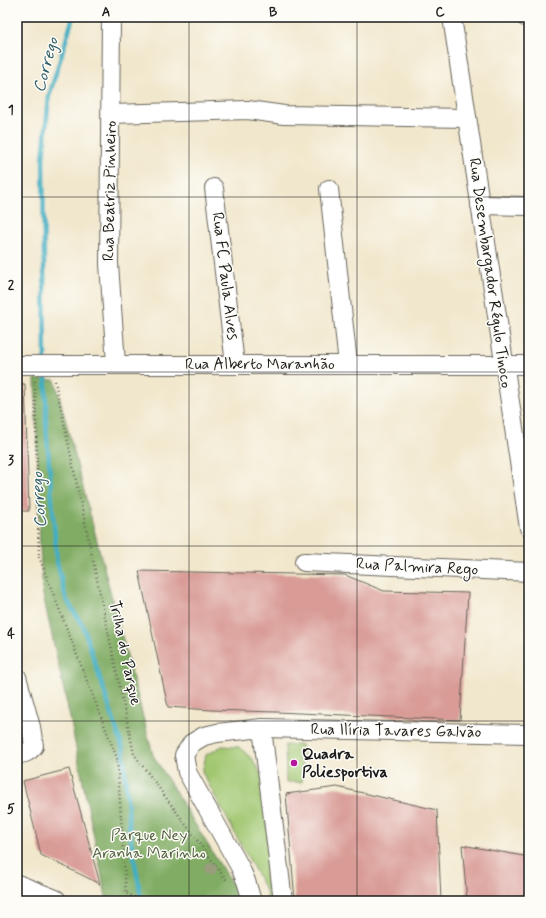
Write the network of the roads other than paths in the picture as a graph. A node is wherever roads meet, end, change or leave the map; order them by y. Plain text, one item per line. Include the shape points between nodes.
1 (111, 17) edge
2 (452, 17) edge
3 (525, 17) edge
4 (529, 18) edge
5 (111, 114) junction
6 (467, 118) junction
7 (214, 188) dead end
8 (329, 189) dead end
9 (480, 205) junction
10 (529, 206) edge
11 (116, 364) junction
12 (236, 364) junction
13 (348, 364) junction
14 (503, 364) junction
15 (529, 365) edge
16 (28, 369) edge
17 (528, 521) edge
18 (304, 562) dead end
19 (529, 572) edge
20 (17, 677) edge
21 (262, 728) junction
22 (529, 734) edge
23 (17, 754) edge
24 (19, 883) edge
25 (55, 901) edge
26 (252, 901) edge
27 (283, 901) edge

1 - 5 street, Rua Beatriz Pinheiro
2 - 6 street, Rua Desembargador Régulo Tinoco
3 - 4 street
5 - 6 street via 248,110 284,115
5 - 11 street, Rua Beatriz Pinheiro via 109,264
6 - 9 street, Rua Desembargador Régulo Tinoco
7 - 12 street, Rua FC Paula Alves
8 - 13 street
9 - 10 street
9 - 14 street, Rua Desembargador Régulo Tinoco
11 - 12 street, Rua Alberto Maranhão
11 - 16 street, Rua Alberto Maranhão via 59,372
12 - 13 street, Rua Alberto Maranhão
13 - 14 street, Rua Alberto Maranhão
14 - 15 street, Rua Alberto Maranhão
14 - 17 street, Rua Desembargador Régulo Tinoco
18 - 19 street, Rua Palmira Rego
20 - 23 street via 34,746 24,754
21 - 22 street, Rua Ilíria Tavares Galvão
21 - 26 street, Rua Ilíria Tavares Galvão via 204,736 192,743 184,755 186,772 240,867
21 - 27 street
24 - 25 main road

